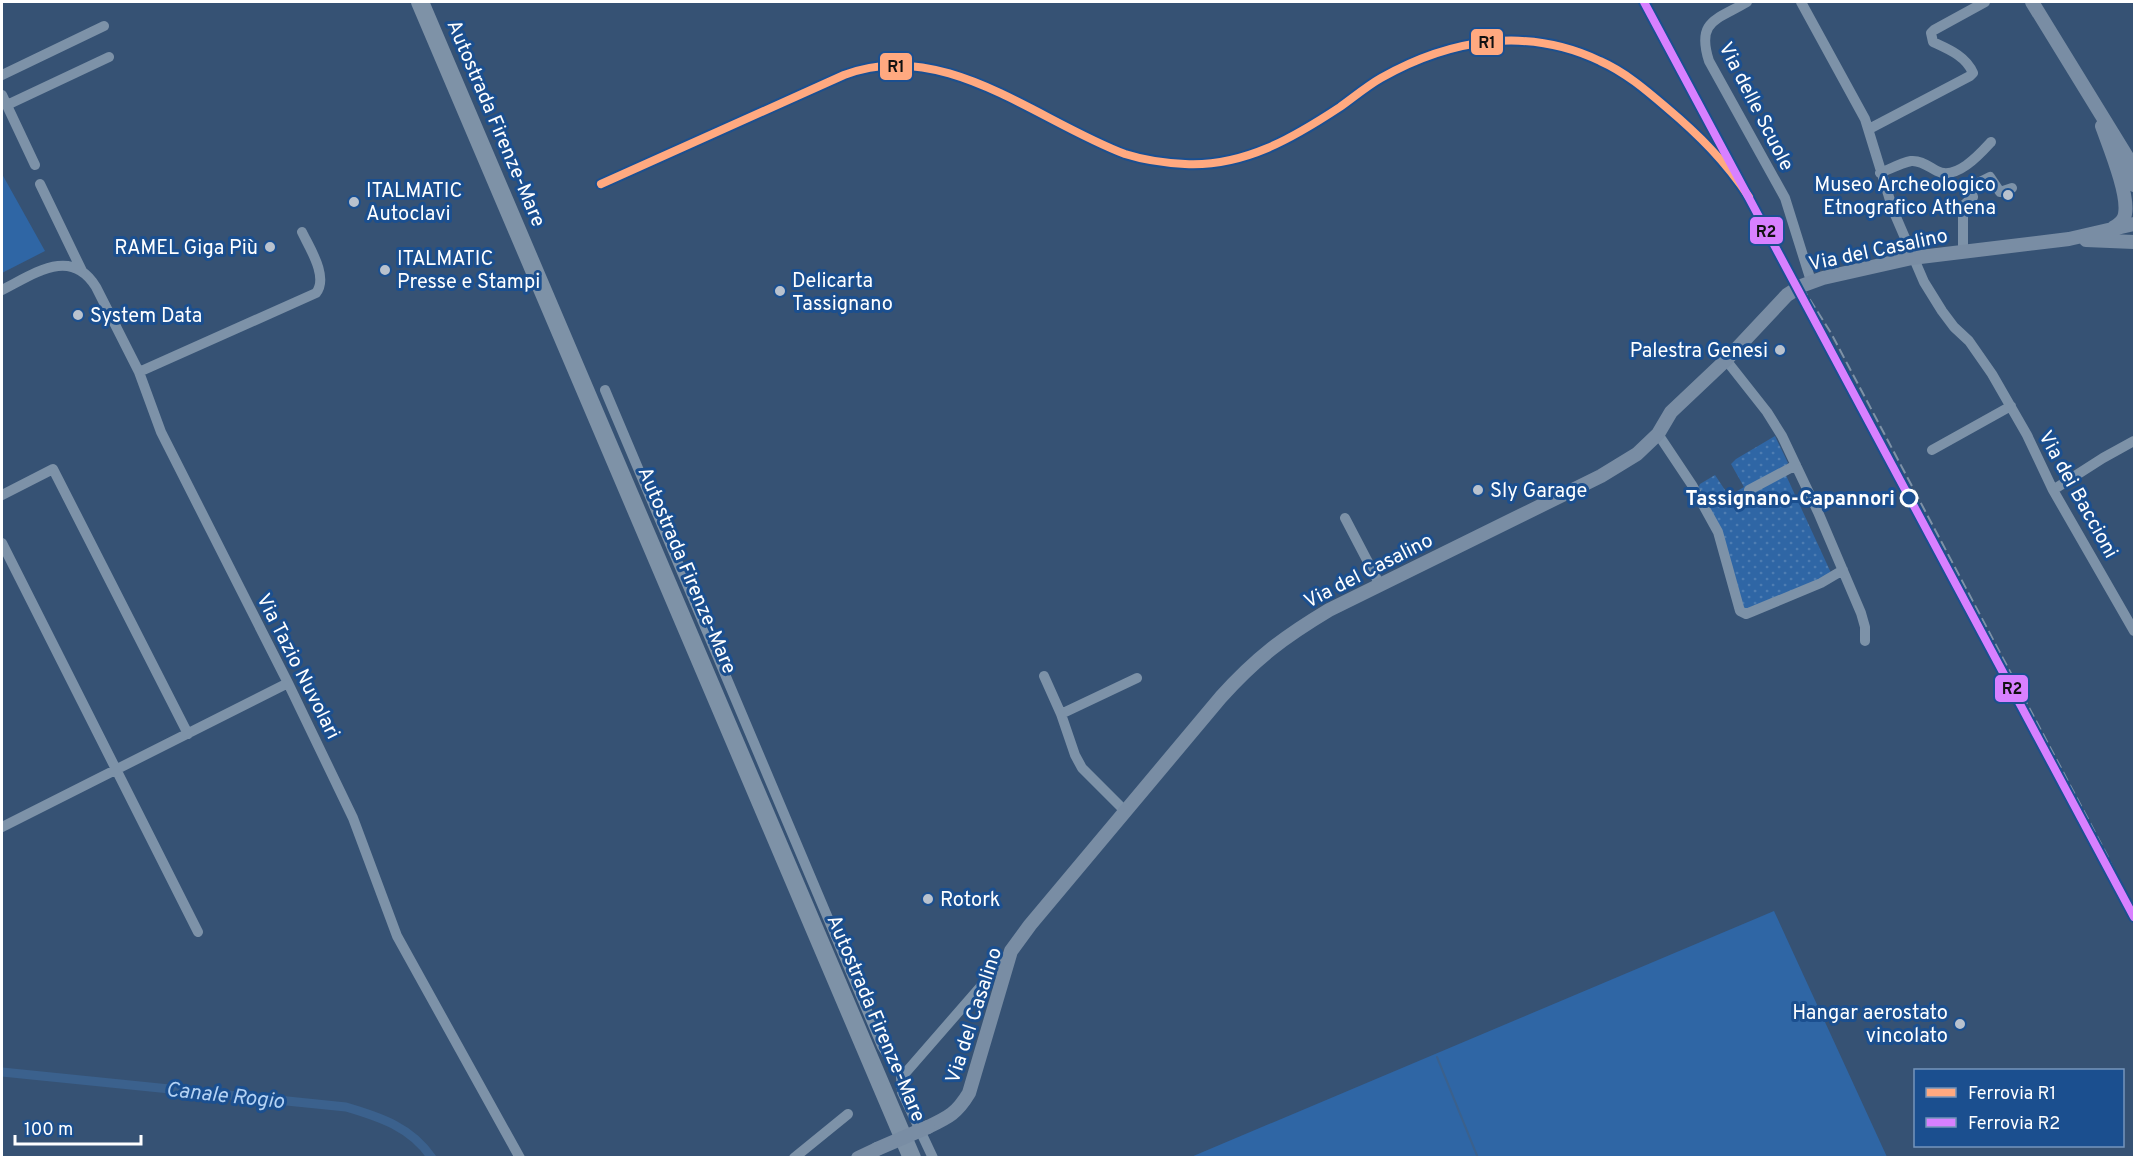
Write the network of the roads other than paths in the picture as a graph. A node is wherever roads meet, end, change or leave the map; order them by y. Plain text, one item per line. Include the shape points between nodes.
1 (408, 2) edge
2 (420, 2) edge
3 (1747, 2) edge
4 (1801, 2) edge
5 (1985, 2) edge
6 (2032, 2) edge
7 (104, 26) dead end
8 (109, 57) dead end
9 (2073, 70) junction
10 (2, 75) edge
11 (4, 100) edge
12 (2101, 124) junction
13 (1869, 129) junction
14 (1991, 142) dead end
15 (35, 165) dead end
16 (2134, 168) edge
17 (1880, 173) junction
18 (40, 184) dead end
19 (2134, 185) edge
20 (2012, 188) dead end
21 (2134, 225) edge
22 (2113, 228) junction
23 (302, 232) dead end
24 (2069, 239) junction
25 (2134, 242) edge
26 (1963, 251) junction
27 (1912, 258) junction
28 (82, 271) junction
29 (1811, 281) junction
30 (2, 290) edge
31 (1726, 360) junction
32 (139, 372) junction
33 (605, 390) dead end
34 (2011, 406) junction
35 (1658, 434) junction
36 (2134, 441) edge
37 (1932, 450) dead end
38 (1796, 465) junction
39 (1749, 490) dead end
40 (2053, 490) junction
41 (2, 495) edge
42 (1345, 518) dead end
43 (2, 543) edge
44 (1843, 570) junction
45 (1380, 585) junction
46 (2134, 631) edge
47 (1865, 641) dead end
48 (1044, 676) dead end
49 (1137, 678) dead end
50 (288, 684) junction
51 (1061, 714) junction
52 (188, 734) junction
53 (116, 770) junction
54 (1126, 812) junction
55 (2, 828) edge
56 (198, 932) dead end
57 (1011, 951) junction
58 (903, 1074) junction
59 (848, 1114) dead end
60 (520, 1158) edge
61 (794, 1158) edge
62 (858, 1158) edge
63 (899, 1158) edge
64 (912, 1158) edge
65 (933, 1158) edge

1 - 63 highway, Autostrada Firenze-Mare
2 - 64 highway, Autostrada Firenze-Mare
3 - 29 street, Via delle Scuole via 1709,25 1704,31 1705,47 1709,61 1785,198
4 - 13 street, Via dei Baccioni
5 - 13 street via 1931,33 1934,42 1958,54 1973,73
6 - 9 street
7 - 10 street
8 - 11 street
9 - 12 street
9 - 16 street
11 - 15 street
12 - 19 street
12 - 22 street via 2126,209 2122,221
13 - 17 street, Via dei Baccioni
14 - 17 street via 1974,161 1955,171 1940,173 1912,161
17 - 27 street, Via dei Baccioni
18 - 28 street, Via Tazio Nuvolari
20 - 26 street via 2000,192 1990,177 1970,187 1973,197 1963,212
21 - 22 street
22 - 24 street
23 - 32 street via 321,280 316,293
24 - 25 street
24 - 26 street, Via del Casalino
26 - 27 street, Via del Casalino
27 - 29 street, Via del Casalino
27 - 34 street, Via dei Baccioni via 1942,311 1981,356
28 - 30 street via 56,265
28 - 32 street, Via Tazio Nuvolari via 96,287
29 - 31 street, Via del Casalino via 1787,295
31 - 35 street, Via del Casalino via 1671,412
31 - 38 street via 1767,412
32 - 50 street, Via Tazio Nuvolari via 161,432
33 - 58 street via 882,1046
34 - 37 street
34 - 40 street, Via dei Baccioni
35 - 44 street via 1718,532 1740,611 1746,614
35 - 45 street, Via del Casalino via 1637,454 1601,476
36 - 40 street
38 - 39 street
38 - 44 street
40 - 46 street, Via dei Baccioni
41 - 52 street via 53,469
42 - 45 street
43 - 53 street
44 - 47 street via 1862,612
45 - 54 street, Via del Casalino via 1297,629 1249,667
48 - 51 street
49 - 51 street
50 - 52 street
50 - 60 street, Via Tazio Nuvolari via 354,818 398,936
51 - 54 street via 1080,764
52 - 53 street
53 - 55 street
53 - 56 street
54 - 57 street, Via del Casalino
57 - 58 street
57 - 62 street, Via del Casalino, bridge via 969,1093 960,1109 928,1128
58 - 65 street via 902,1092
59 - 61 street

